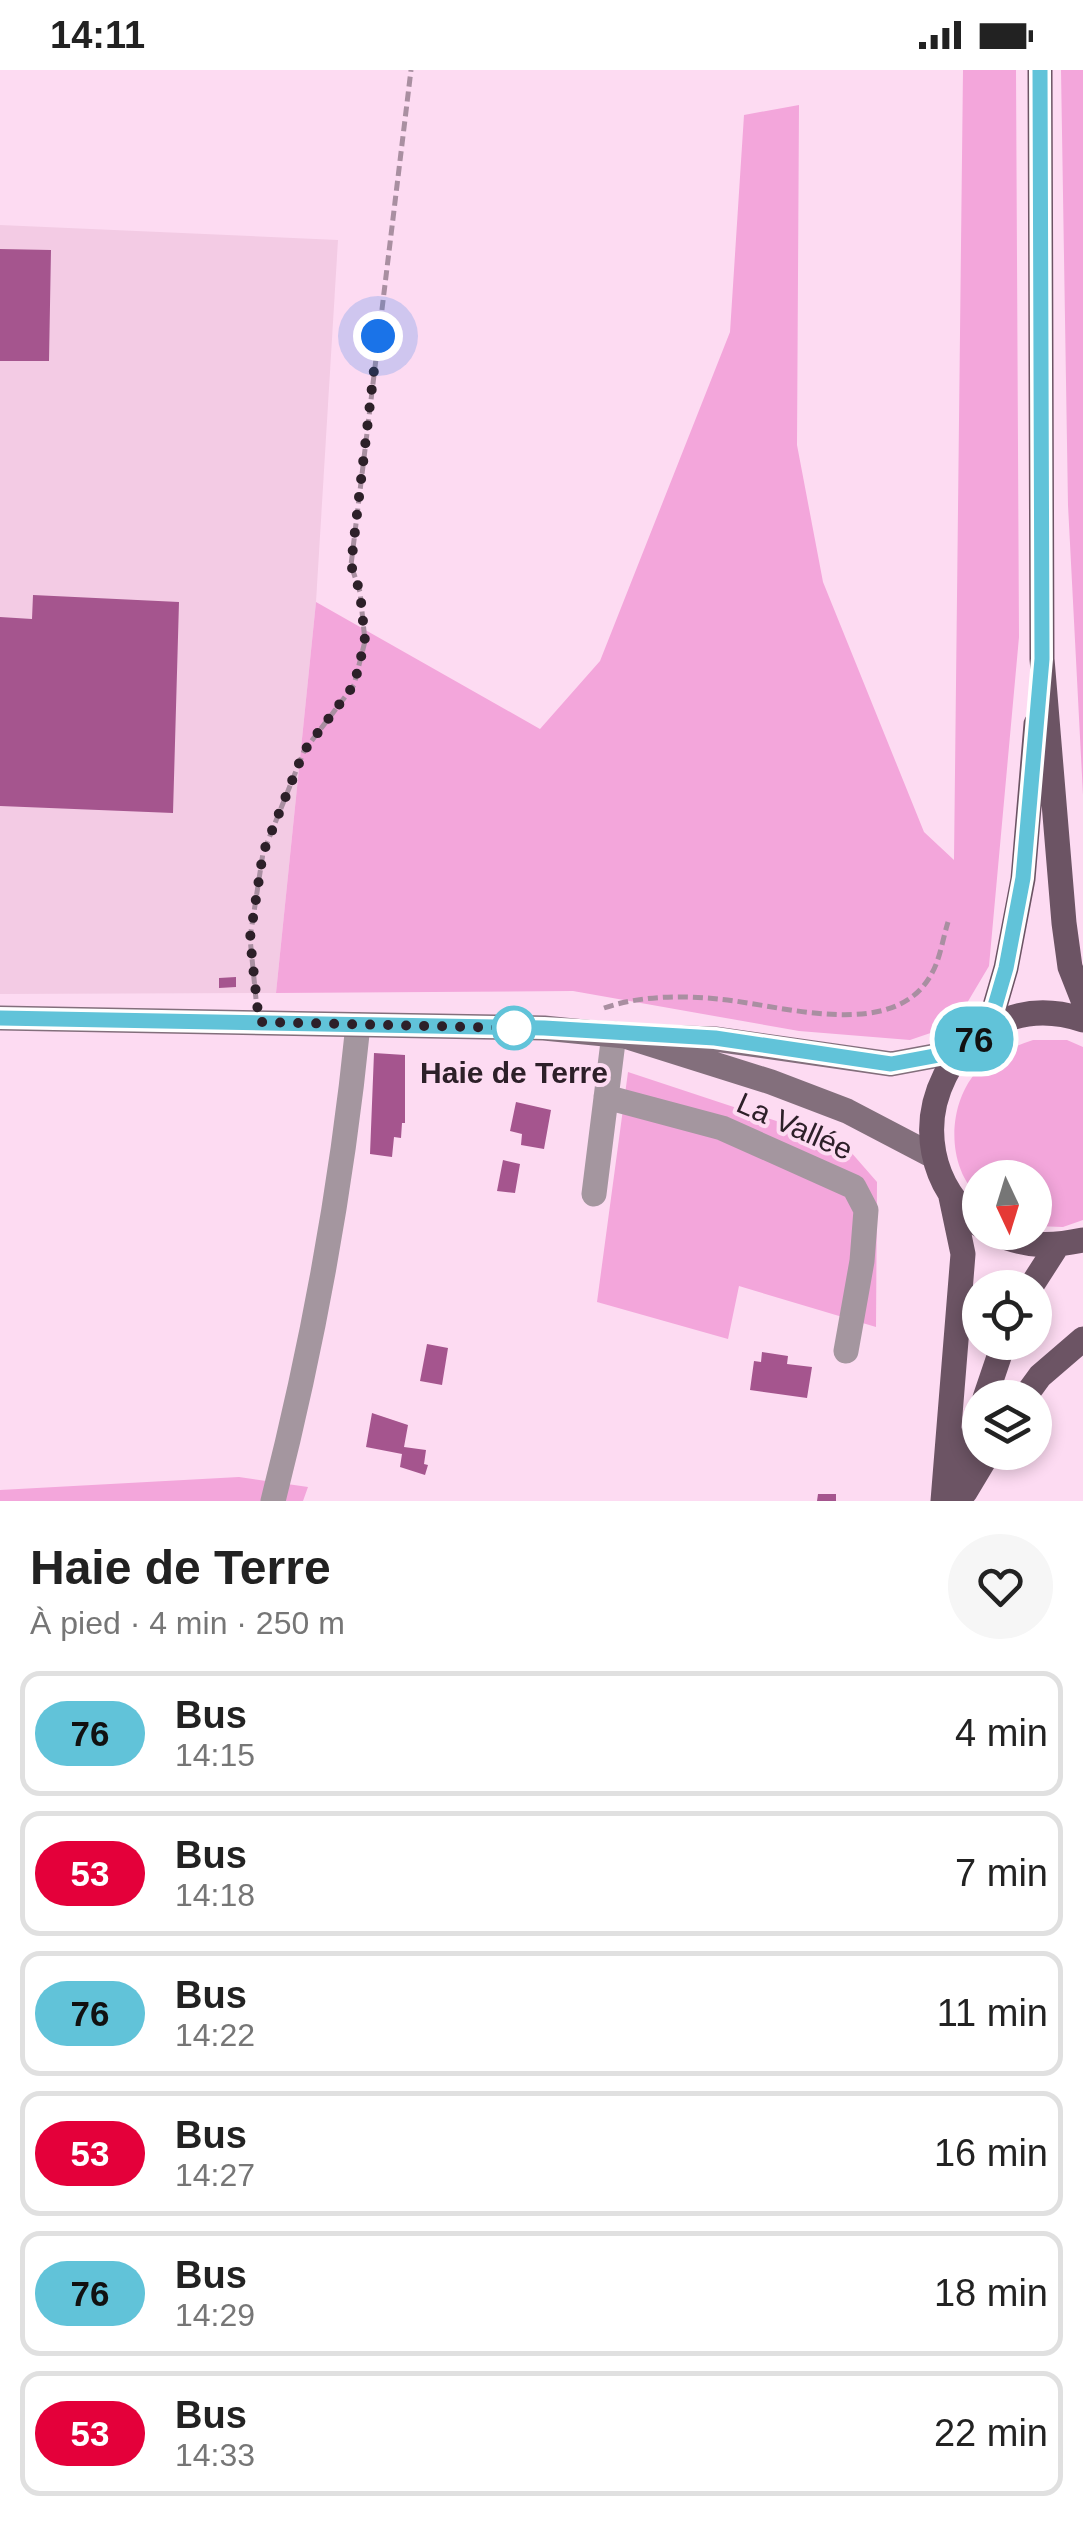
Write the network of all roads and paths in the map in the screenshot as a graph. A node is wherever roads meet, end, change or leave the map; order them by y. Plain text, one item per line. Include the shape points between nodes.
1 (411, 70) edge
2 (1040, 70) edge
3 (1042, 659) junction
4 (948, 922) dead end
5 (1083, 1000) edge
6 (596, 1011) dead end
7 (0, 1018) edge
8 (1083, 1020) edge
9 (259, 1022) junction
10 (358, 1025) junction
11 (988, 1030) junction
12 (620, 1035) junction
13 (961, 1051) junction
14 (606, 1097) junction
15 (933, 1156) junction
16 (594, 1194) dead end
17 (952, 1197) junction
18 (962, 1207) edge
19 (1083, 1240) edge
20 (1052, 1246) edge
21 (1057, 1246) junction
22 (1042, 1270) edge
23 (1083, 1339) edge
24 (846, 1351) dead end
25 (1037, 1380) edge
26 (962, 1467) edge
27 (978, 1470) edge
28 (273, 1501) edge
29 (943, 1501) edge
30 (951, 1501) edge
31 (960, 1501) edge

1 - 9 path via 351,565 365,641 354,685 304,751 263,853 250,938
2 - 3 main road
3 - 5 main road via 1064,923
3 - 11 main road via 1023,878
4 - 6 path via 932,975 903,1004 867,1014 716,998 631,999
7 - 9 main road
8 - 11 main road via 1042,1014
9 - 10 main road
10 - 12 main road
10 - 28 street via 347,1137 303,1383
11 - 13 main road
12 - 13 main road via 715,1038 891,1064
12 - 14 street
12 - 15 main road via 848,1112
13 - 15 main road via 932,1111
14 - 16 street
14 - 24 street, La Vallée via 722,1128 854,1187 866,1210
15 - 17 main road
17 - 18 main road
17 - 29 main road via 963,1254
19 - 21 main road
20 - 21 main road
21 - 22 main road
23 - 25 main road
26 - 30 main road
27 - 31 main road

